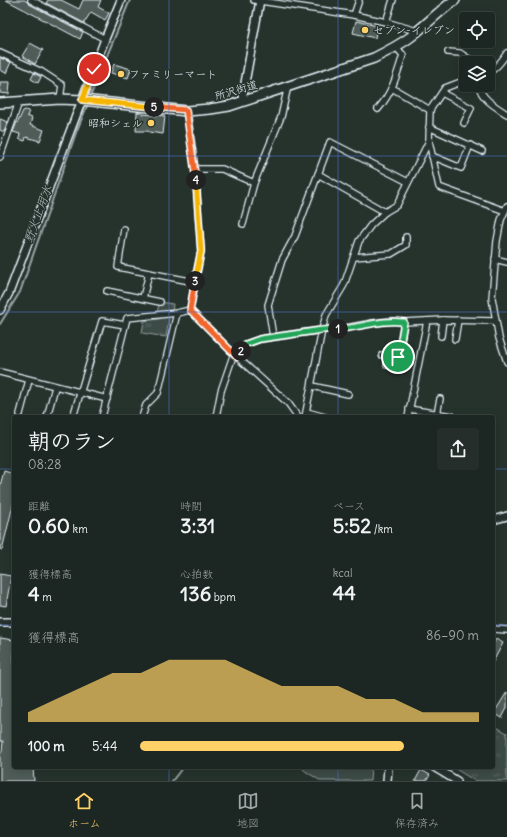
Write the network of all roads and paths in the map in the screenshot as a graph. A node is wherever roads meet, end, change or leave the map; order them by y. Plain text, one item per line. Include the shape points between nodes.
1 (31, 0) edge
2 (121, 0) edge
3 (258, 0) edge
4 (359, 0) edge
5 (393, 0) edge
6 (455, 0) edge
7 (354, 15) junction
8 (386, 22) junction
9 (416, 31) junction
10 (105, 39) junction
11 (396, 47) junction
12 (448, 52) dead end
13 (0, 53) edge
14 (507, 53) edge
15 (464, 56) edge
16 (495, 67) edge
17 (459, 83) edge
18 (288, 86) junction
19 (392, 88) junction
20 (482, 92) edge
21 (442, 93) junction
22 (60, 99) junction
23 (82, 100) junction
24 (244, 101) junction
25 (19, 102) junction
26 (0, 103) edge
27 (378, 109) dead end
28 (186, 110) junction
29 (430, 110) junction
30 (507, 114) edge
31 (464, 123) dead end
32 (429, 128) junction
33 (429, 141) junction
34 (470, 145) junction
35 (482, 151) dead end
36 (432, 156) junction
37 (0, 157) edge
38 (195, 169) junction
39 (318, 174) junction
40 (408, 182) junction
41 (254, 183) junction
42 (506, 208) edge
43 (385, 212) junction
44 (244, 224) dead end
45 (124, 229) dead end
46 (406, 237) dead end
47 (354, 257) junction
48 (495, 260) junction
49 (507, 262) edge
50 (149, 273) junction
51 (195, 282) junction
52 (107, 291) dead end
53 (143, 298) junction
54 (160, 302) dead end
55 (0, 310) edge
56 (190, 310) junction
57 (177, 313) junction
58 (443, 320) junction
59 (458, 320) junction
60 (495, 320) junction
61 (404, 322) junction
62 (427, 322) junction
63 (125, 325) junction
64 (322, 330) junction
65 (441, 336) dead end
66 (273, 337) junction
67 (455, 339) dead end
68 (235, 355) junction
69 (382, 355) dead end
70 (388, 356) junction
71 (507, 362) edge
72 (387, 365) dead end
73 (0, 372) edge
74 (28, 380) junction
75 (312, 386) junction
76 (55, 387) junction
77 (81, 393) junction
78 (348, 394) dead end
79 (440, 398) dead end
80 (106, 399) junction
81 (409, 409) junction
82 (20, 414) dead end
83 (306, 414) edge
84 (437, 414) junction
85 (48, 415) edge
86 (74, 415) edge
87 (102, 415) edge
88 (143, 415) edge
89 (216, 415) edge
90 (296, 415) edge
91 (408, 415) edge
92 (444, 415) edge
93 (507, 516) edge
94 (495, 519) edge
95 (0, 622) edge
96 (12, 622) edge
97 (495, 629) edge
98 (507, 630) edge
99 (388, 769) edge
100 (437, 769) edge
101 (387, 781) edge
102 (457, 781) edge

1 - 10 street
2 - 10 street
3 - 7 street
3 - 24 street via 242,94
4 - 7 street
5 - 8 street
6 - 9 main road, 所沢街道
7 - 8 street
8 - 9 street
9 - 11 main road, 所沢街道
10 - 23 street
11 - 18 main road, 所沢街道 via 374,58
11 - 19 street via 403,55
12 - 15 street
13 - 22 street via 42,72 62,85
14 - 16 street
17 - 21 street via 445,88
18 - 24 main road, 所沢街道
18 - 41 street via 281,117
19 - 27 street
19 - 29 street
20 - 30 street via 493,105
21 - 29 street
21 - 31 street via 471,108
22 - 23 main road, 所沢街道
22 - 25 main road, 所沢街道
23 - 28 main road, 所沢街道
23 - 55 street via 10,293
24 - 28 main road, 所沢街道 via 210,109
25 - 26 main road, 所沢街道
25 - 37 street
28 - 38 street
29 - 32 street
32 - 33 street
32 - 34 street
33 - 36 street
33 - 40 street
34 - 35 street
34 - 36 street via 461,168
36 - 42 street via 438,187
38 - 41 street via 222,169
38 - 51 street via 201,251
39 - 40 street via 330,142
39 - 43 street
39 - 66 street via 295,236 282,260 268,304
40 - 43 street via 397,205
41 - 44 street
42 - 48 street via 496,241
43 - 47 street via 358,241
45 - 50 street via 118,267
46 - 47 street via 406,245 392,254
47 - 64 street via 344,285 326,315
48 - 49 street
48 - 60 street via 492,298
50 - 51 street
50 - 53 street
51 - 56 street
52 - 53 street
53 - 54 street
56 - 57 street
56 - 68 street
57 - 63 street via 127,318
57 - 88 street via 158,393 146,404
58 - 59 street
58 - 62 street
58 - 65 street
59 - 60 street
59 - 67 street
60 - 71 street
61 - 62 street
61 - 64 street via 373,322
61 - 70 street via 398,357
62 - 81 street
63 - 77 street via 102,320
63 - 80 street
64 - 66 street
64 - 75 street
66 - 68 street via 246,344
68 - 89 street via 221,391
68 - 90 street
69 - 70 street
70 - 72 street
73 - 74 street
74 - 76 street
74 - 82 street
75 - 78 street
75 - 83 street
76 - 77 street
76 - 85 street
77 - 80 street
77 - 86 street
79 - 84 street
80 - 87 street
81 - 84 street
81 - 91 street
84 - 92 street
93 - 94 street
95 - 96 street
97 - 98 street
99 - 101 street
100 - 102 street

